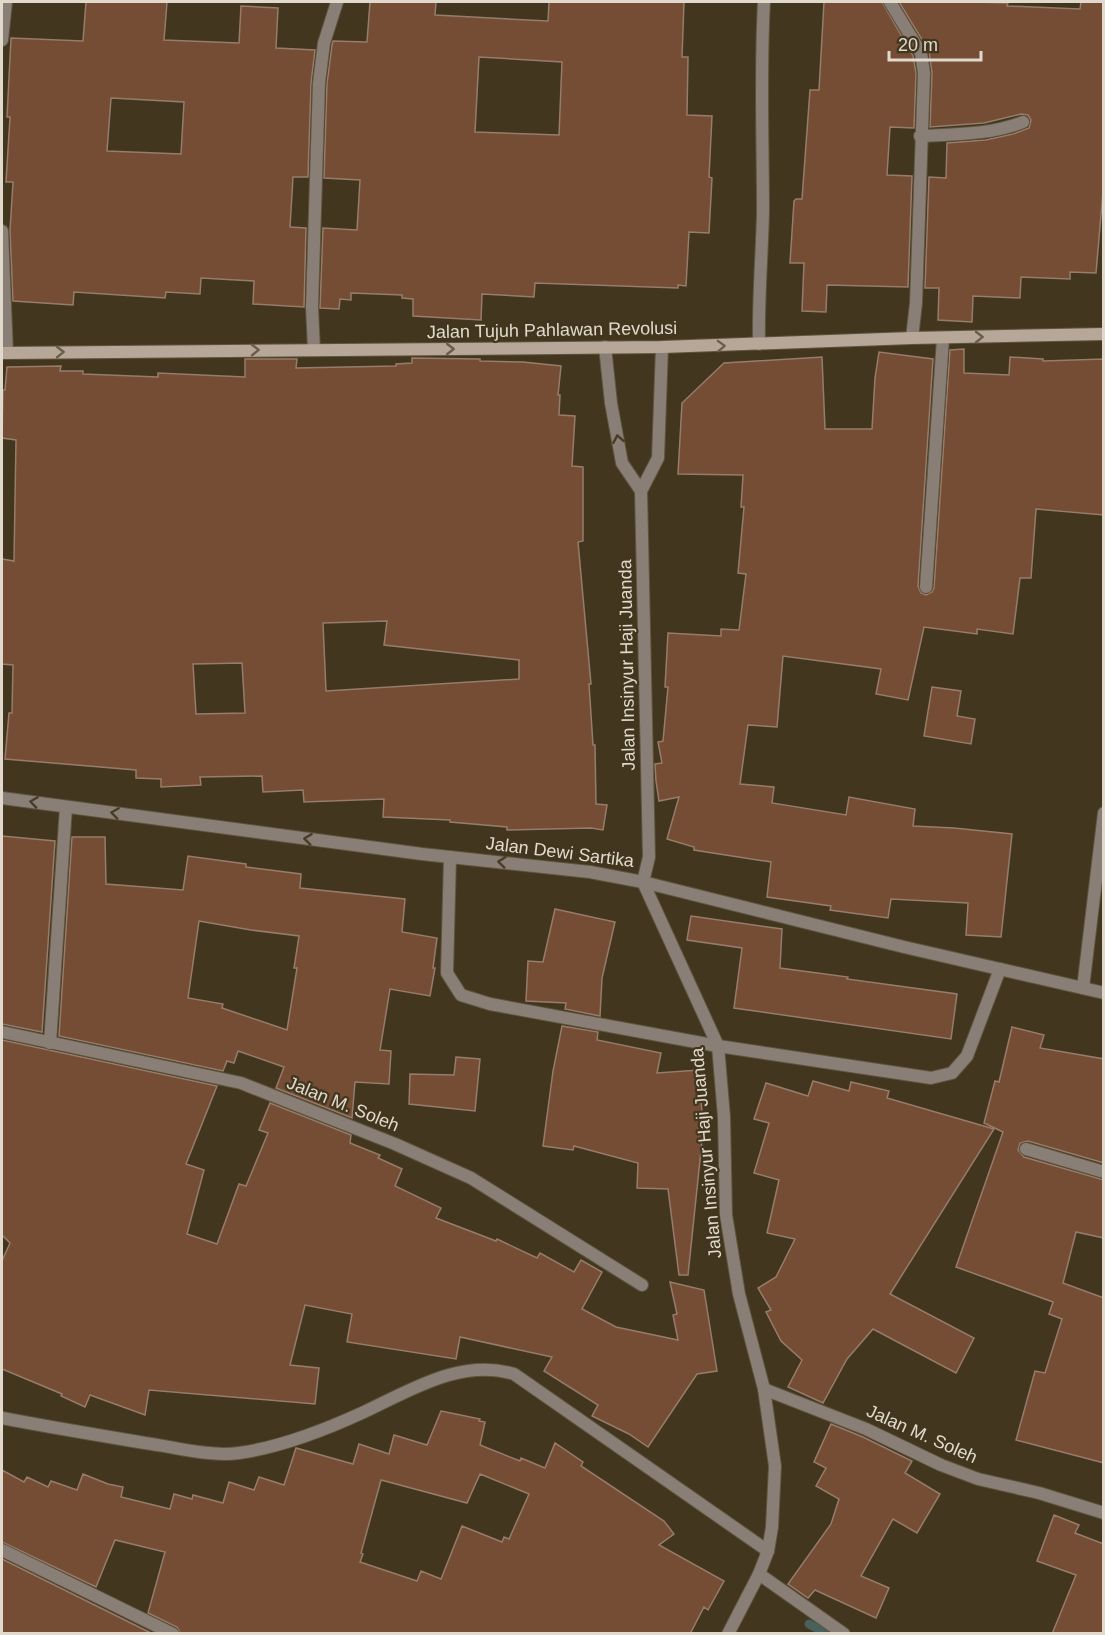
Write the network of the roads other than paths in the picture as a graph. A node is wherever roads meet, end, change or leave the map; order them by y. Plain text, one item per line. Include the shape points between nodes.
1 (6, 2) edge
2 (337, 2) edge
3 (764, 2) edge
4 (890, 2) edge
5 (2, 40) edge
6 (1023, 122) dead end
7 (920, 136) junction
8 (2, 231) edge
9 (1104, 334) edge
10 (912, 338) junction
11 (943, 338) junction
12 (759, 344) junction
13 (605, 347) junction
14 (662, 347) junction
15 (314, 350) junction
16 (4, 353) edge
17 (641, 491) junction
18 (926, 587) dead end
19 (2, 798) edge
20 (66, 807) junction
21 (1104, 813) edge
22 (450, 857) junction
23 (643, 882) junction
24 (1000, 969) junction
25 (1083, 988) junction
26 (1104, 993) edge
27 (2, 1032) edge
28 (50, 1043) junction
29 (718, 1047) junction
30 (1026, 1149) dead end
31 (1104, 1172) edge
32 (642, 1285) dead end
33 (764, 1389) junction
34 (2, 1418) edge
35 (1104, 1513) edge
36 (2, 1550) edge
37 (768, 1551) junction
38 (759, 1574) junction
39 (173, 1634) edge
40 (728, 1634) edge
41 (844, 1634) edge

1 - 5 street
2 - 15 street via 324,43 319,83
3 - 12 street
4 - 7 street via 921,53 924,73
6 - 7 street via 988,132
7 - 10 street
8 - 16 street
11 -> 9 main road, Jalan Tujuh Pahlawan Revolusi
10 - 11 main road, Jalan Tujuh Pahlawan Revolusi
10 - 12 main road, Jalan Tujuh Pahlawan Revolusi
11 - 18 street
14 -> 12 main road, Jalan Tujuh Pahlawan Revolusi
13 - 14 main road, Jalan Tujuh Pahlawan Revolusi
15 -> 13 main road, Jalan Tujuh Pahlawan Revolusi
17 -> 13 street via 622,463
14 - 17 street, Jalan Insinyur Haji Juanda via 658,458
16 -> 15 main road, Jalan Tujuh Pahlawan Revolusi
17 - 23 street, Jalan Insinyur Haji Juanda via 649,857
20 -> 19 street, Jalan Dewi Sartika
22 -> 20 street, Jalan Dewi Sartika
20 - 28 street
21 - 25 street
23 -> 22 street, Jalan Dewi Sartika via 590,872
22 - 29 street via 447,973 461,995 490,1004
23 - 24 street, Jalan Dewi Sartika
23 - 29 street, Jalan Insinyur Haji Juanda
24 - 25 street, Jalan Dewi Sartika
24 - 29 street via 967,1056 952,1073 931,1078
25 - 26 street, Jalan Dewi Sartika
27 - 28 street, Jalan M. Soleh
28 - 32 street, Jalan M. Soleh via 241,1083 395,1144 471,1178
29 - 33 street, Jalan Insinyur Haji Juanda via 726,1215 739,1294
30 - 31 street
33 - 35 street, Jalan M. Soleh via 960,1472
33 - 37 street, Jalan Insinyur Haji Juanda via 775,1466
34 - 37 street via 181,1449 236,1454 306,1435 426,1382 457,1373 500,1370 514,1374
36 - 39 street
37 - 38 street, Jalan Insinyur Haji Juanda
38 - 40 street, Jalan Insinyur Haji Juanda
38 - 41 street

